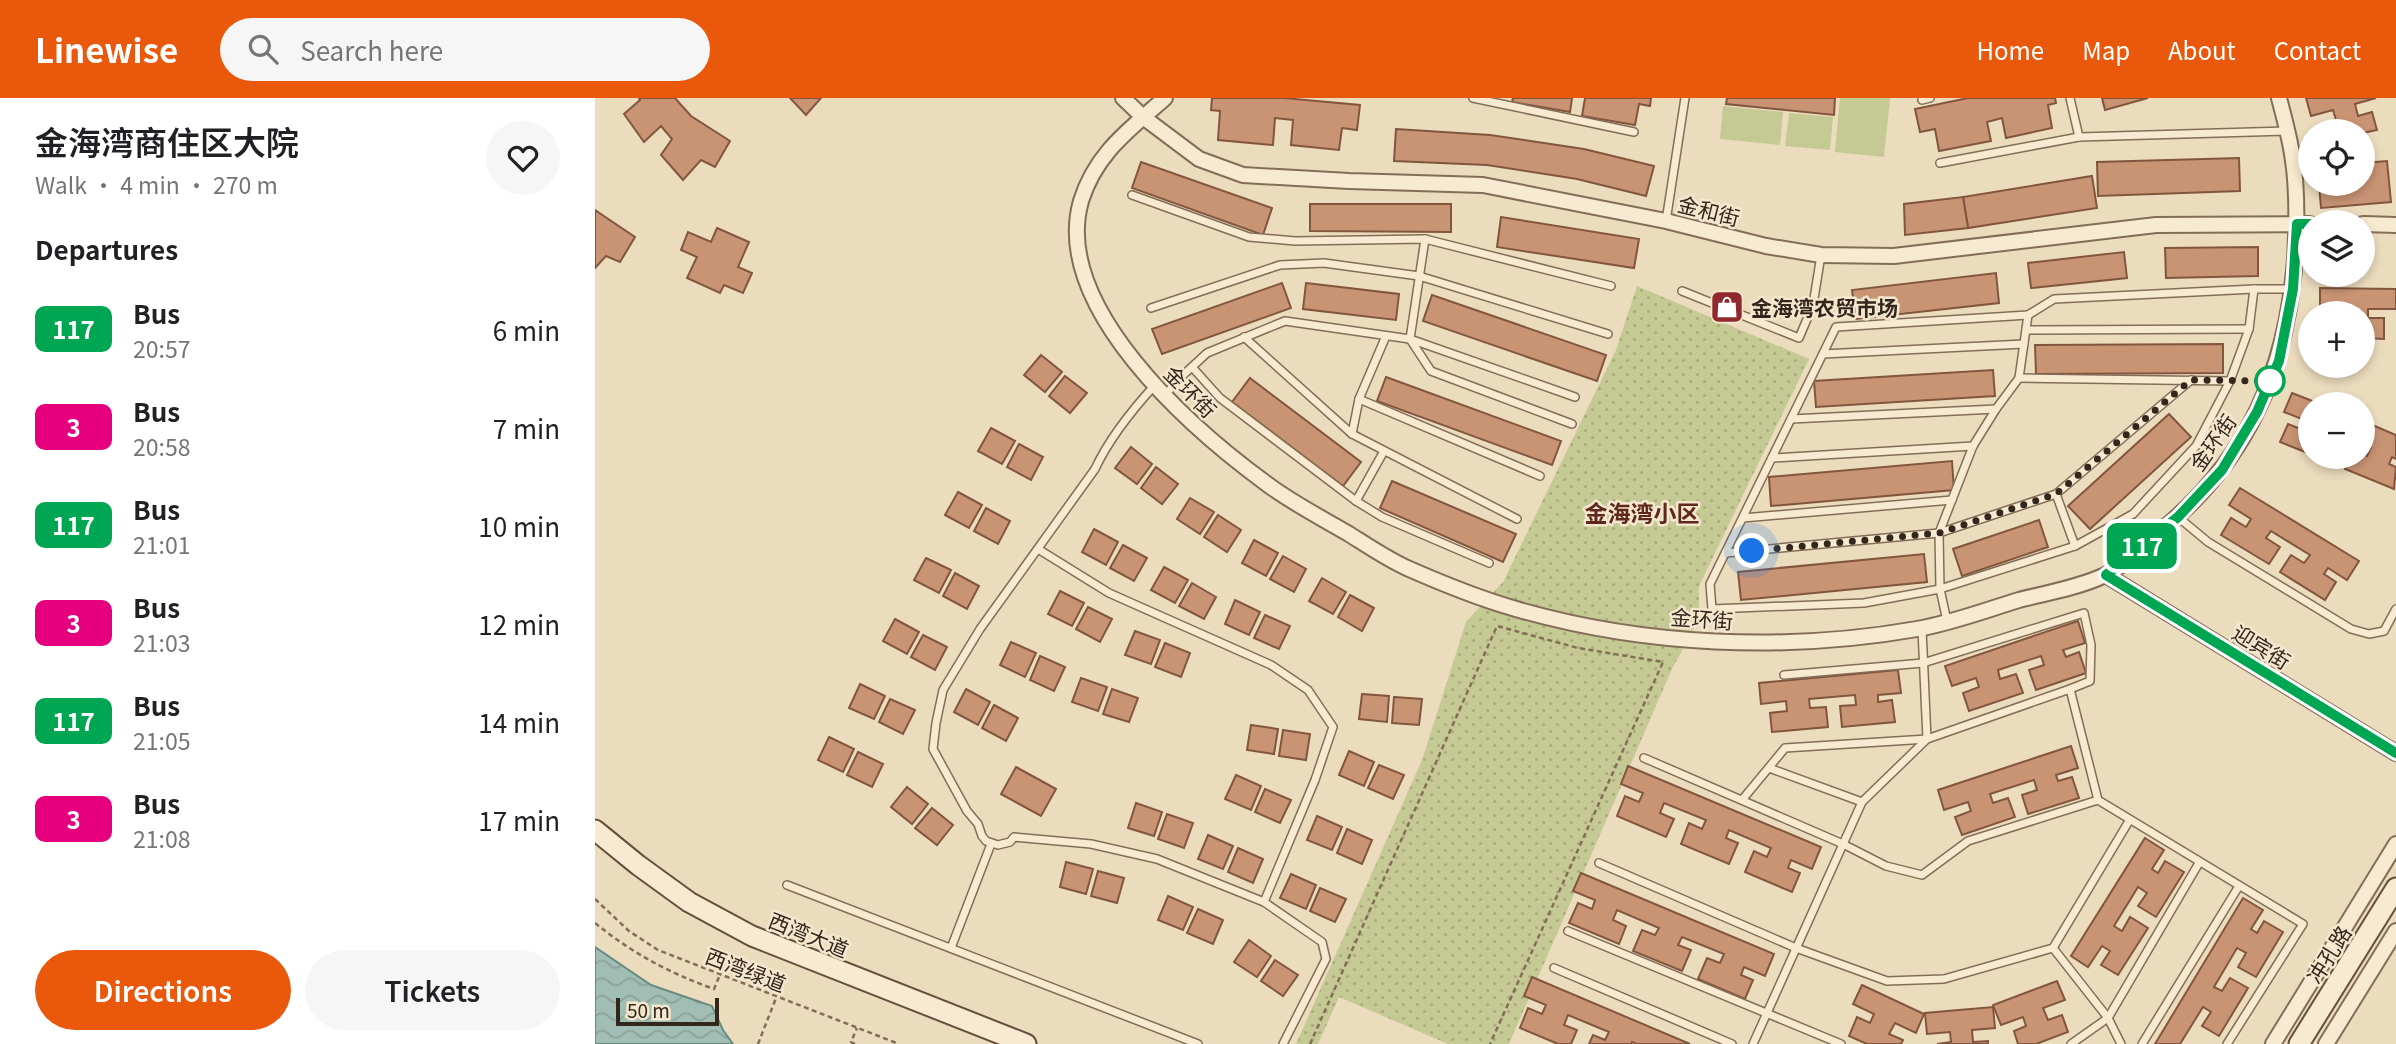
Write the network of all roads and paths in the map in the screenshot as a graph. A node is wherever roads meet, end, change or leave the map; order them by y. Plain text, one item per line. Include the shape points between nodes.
1 (1123, 98) edge
2 (1165, 98) edge
3 (1473, 98) edge
4 (1685, 98) edge
5 (2070, 98) edge
6 (2279, 98) edge
7 (1143, 117) junction
8 (2287, 131) junction
9 (1634, 132) dead end
10 (2079, 137) junction
11 (1940, 163) dead end
12 (1132, 195) dead end
13 (2302, 210) edge
14 (1666, 221) junction
15 (2298, 224) edge
16 (2375, 224) edge
17 (2396, 225) edge
18 (1425, 239) junction
19 (1821, 255) junction
20 (2298, 259) edge
21 (1419, 276) junction
22 (1611, 286) dead end
23 (2253, 289) junction
24 (2293, 289) junction
25 (1682, 291) dead end
26 (1151, 308) dead end
27 (2028, 314) junction
28 (2249, 329) junction
29 (2026, 330) junction
30 (1608, 334) dead end
31 (1386, 336) junction
32 (1244, 337) junction
33 (1410, 339) junction
34 (2024, 344) junction
35 (1823, 354) junction
36 (1192, 366) junction
37 (2019, 379) junction
38 (2191, 380) junction
39 (2230, 380) junction
40 (1160, 390) junction
41 (1575, 397) dead end
42 (1359, 399) junction
43 (1996, 409) junction
44 (1791, 419) junction
45 (1571, 424) dead end
46 (1352, 434) junction
47 (1973, 446) junction
48 (1384, 451) junction
49 (1772, 458) junction
50 (1540, 476) dead end
51 (2056, 494) junction
52 (1356, 500) junction
53 (1952, 500) junction
54 (2178, 517) junction
55 (1743, 518) junction
56 (1517, 519) dead end
57 (1939, 533) junction
58 (2075, 546) junction
59 (1038, 549) junction
60 (1725, 553) junction
61 (1489, 563) dead end
62 (2106, 575) junction
63 (1940, 589) junction
64 (2396, 609) edge
65 (1947, 621) junction
66 (1922, 628) junction
67 (1923, 663) junction
68 (1784, 675) dead end
69 (2070, 689) junction
70 (1927, 739) junction
71 (2396, 753) edge
72 (1644, 758) dead end
73 (1769, 768) junction
74 (1742, 800) junction
75 (2098, 800) junction
76 (1862, 802) junction
77 (2129, 821) junction
78 (595, 830) edge
79 (992, 844) junction
80 (1843, 844) junction
81 (2396, 844) edge
82 (1599, 863) dead end
83 (2199, 863) junction
84 (787, 885) dead end
85 (2239, 886) junction
86 (2396, 888) edge
87 (595, 899) edge
88 (1264, 902) junction
89 (595, 923) edge
90 (1568, 931) dead end
91 (2396, 931) edge
92 (951, 948) junction
93 (1796, 948) junction
94 (2053, 948) junction
95 (1554, 968) dead end
96 (719, 975) junction
97 (776, 998) junction
98 (1767, 1013) junction
99 (2108, 1018) junction
100 (857, 1028) junction
101 (758, 1044) edge
102 (855, 1044) edge
103 (899, 1044) edge
104 (1026, 1044) edge
105 (1198, 1044) edge
106 (1283, 1044) edge
107 (1310, 1044) edge
108 (1490, 1044) edge
109 (1731, 1044) edge
110 (1753, 1044) edge
111 (1841, 1044) edge
112 (2071, 1044) edge
113 (2121, 1044) edge
114 (2142, 1044) edge
115 (2227, 1044) edge
116 (2273, 1044) edge
117 (2299, 1044) edge
118 (2326, 1044) edge

1 - 7 street, 金和街
2 - 7 street, 金环街
3 - 9 lane
4 - 14 lane
5 - 10 lane
6 - 8 street, 金环街
7 - 14 street, 金和街 via 1199,159 1243,175 1483,185
7 - 40 street, 金环街 via 1096,165 1080,204 1077,245 1094,301 1112,335
8 - 10 lane
8 - 13 street, 金环街
10 - 11 lane
12 - 18 lane via 1249,237
14 - 19 street, 金和街
15 - 19 street, 金和街 via 2156,225 1894,256
16 - 17 street
18 - 21 lane
18 - 22 lane
19 - 25 lane via 1813,305 1799,338
20 - 24 street, 金环街
21 - 26 lane via 1324,263 1280,265
21 - 30 lane
21 - 33 lane
23 - 24 lane
23 - 27 lane via 2054,299
23 - 28 lane
24 - 54 street, 金环街 via 2279,361 2257,412 2222,470
27 - 29 lane
27 - 35 lane via 1836,327
28 - 29 lane
28 - 39 lane
29 - 34 lane
31 - 32 lane via 1285,321
31 - 33 lane
31 - 42 lane
32 - 36 lane via 1207,353
32 - 46 lane
33 - 41 lane
33 - 45 lane via 1431,371
34 - 35 lane
34 - 37 lane
35 - 44 lane
36 - 40 lane
36 - 52 lane via 1220,398
37 - 38 lane
37 - 43 lane
38 - 39 lane
38 - 51 lane
39 - 58 lane via 2196,446 2133,514
40 - 59 lane via 1138,403
40 - 66 street, 金环街 via 1210,440 1271,488 1404,567 1513,609 1589,627 1752,642 1842,639
42 - 46 lane
42 - 50 lane
43 - 44 lane
43 - 47 lane
44 - 49 lane
46 - 48 lane
47 - 49 lane
47 - 53 lane
48 - 52 lane
48 - 56 lane
49 - 55 lane
51 - 57 lane
51 - 58 lane
52 - 61 lane via 1383,517
53 - 55 lane
53 - 57 lane
54 - 62 street, 金环街
54 - 64 lane via 2208,542 2351,629 2369,634 2384,631
55 - 60 lane
57 - 60 lane
57 - 63 lane
58 - 63 lane
59 - 79 lane via 943,690 936,723 933,749 982,836
59 - 88 lane via 1109,593 1271,665 1308,690 1333,727
60 - 63 lane via 1710,584 1712,609 1864,603
62 - 65 street, 金环街
62 - 71 street, 迎宾街
63 - 65 lane
65 - 66 street, 金环街
66 - 67 lane
67 - 68 lane
67 - 69 lane via 2084,613 2091,645 2090,681
67 - 70 lane
69 - 70 lane
69 - 75 lane
70 - 73 lane via 1785,748
70 - 76 lane
72 - 74 lane
73 - 74 lane
73 - 76 lane
74 - 80 lane
75 - 77 lane
75 - 80 lane via 1968,841 1922,875 1886,866
76 - 80 lane
77 - 83 lane
77 - 94 lane
78 - 104 main road, 西湾大道 via 689,902 752,936
79 - 88 lane via 1004,844 1014,837 1091,844 1157,859
79 - 92 lane
80 - 93 lane
81 - 116 street
82 - 93 lane
83 - 85 lane
83 - 99 lane
84 - 92 lane
85 - 114 lane
85 - 115 lane via 2302,924
86 - 117 main road, 冲孔路
87 - 96 path, 西湾绿道 via 658,950
88 - 106 lane via 1322,942 1326,959
89 - 96 path via 676,976 713,989
90 - 98 lane
91 - 118 street
92 - 105 lane
93 - 94 lane via 1887,981 1944,979
93 - 98 lane
94 - 99 lane
95 - 109 lane
96 - 97 path, 西湾绿道
97 - 100 path, 西湾绿道
97 - 101 path
98 - 110 lane
98 - 111 lane
99 - 112 lane
99 - 113 lane
100 - 102 path via 851,1042
100 - 103 path, 西湾绿道
107 - 108 path via 1497,626 1578,648 1663,662

